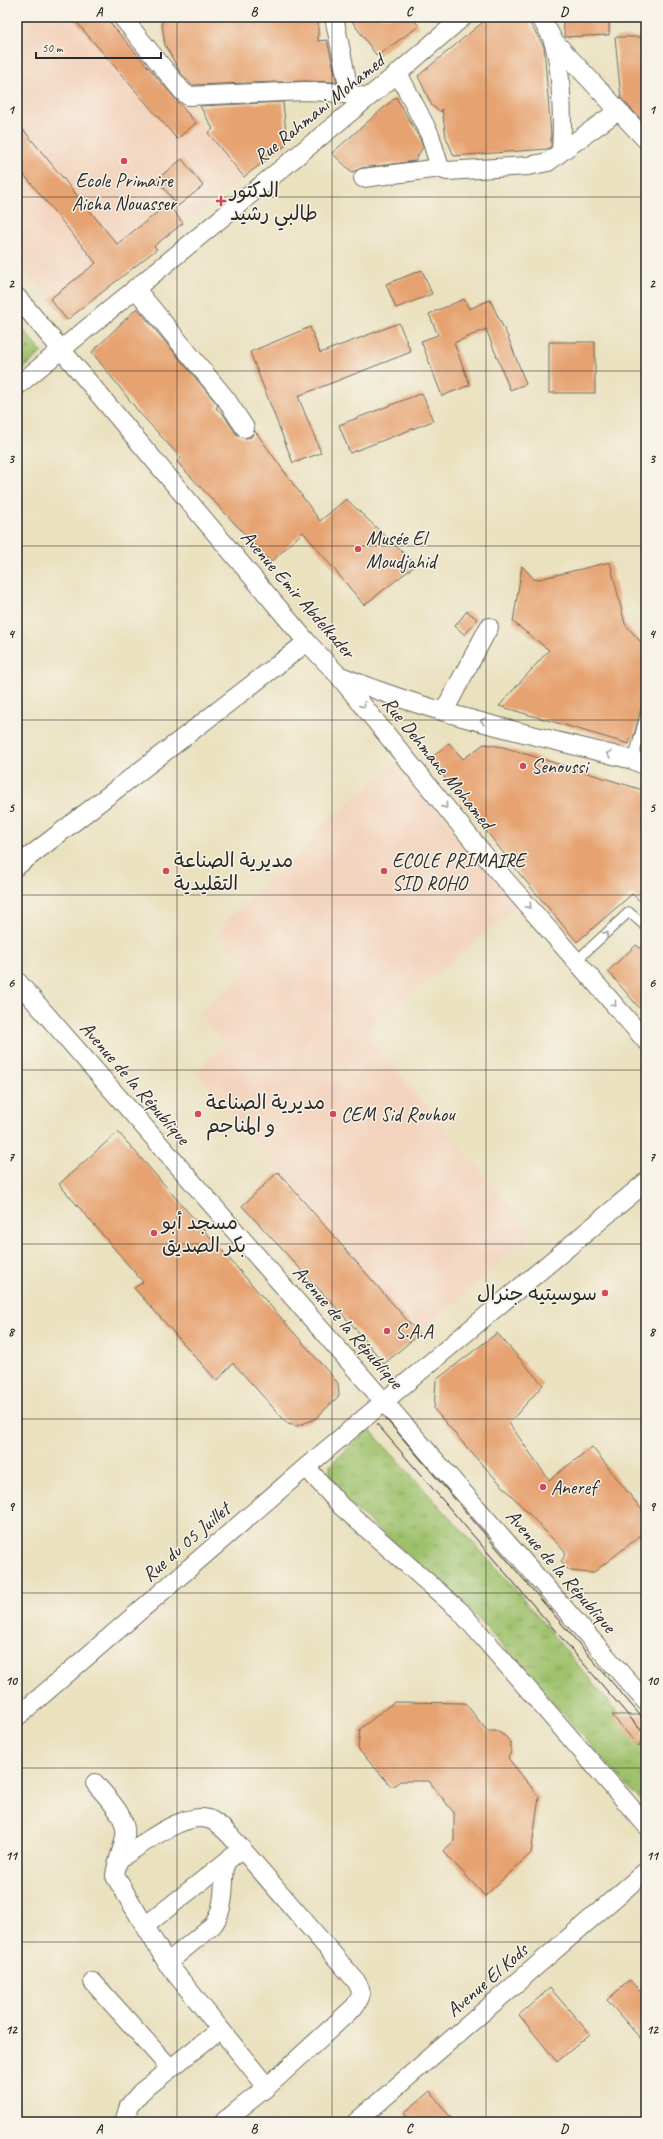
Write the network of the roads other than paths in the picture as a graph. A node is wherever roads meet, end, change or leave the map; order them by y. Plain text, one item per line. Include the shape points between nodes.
1 (122, 17) edge
2 (334, 17) edge
3 (463, 17) edge
4 (540, 17) edge
5 (552, 38) junction
6 (398, 73) junction
7 (350, 95) junction
8 (368, 97) junction
9 (618, 111) junction
10 (646, 140) edge
11 (561, 152) junction
12 (440, 168) junction
13 (363, 178) dead end
14 (135, 288) junction
15 (17, 296) edge
16 (62, 349) junction
17 (17, 386) edge
18 (245, 428) dead end
19 (489, 627) dead end
20 (307, 642) junction
21 (338, 675) junction
22 (444, 711) junction
23 (646, 712) edge
24 (640, 763) edge
25 (17, 866) edge
26 (646, 927) edge
27 (577, 960) junction
28 (17, 981) edge
29 (646, 1041) edge
30 (646, 1182) edge
31 (384, 1402) junction
32 (306, 1467) junction
33 (646, 1702) edge
34 (17, 1717) edge
35 (95, 1783) dead end
36 (646, 1825) edge
37 (242, 1849) junction
38 (119, 1859) junction
39 (225, 1863) junction
40 (646, 1871) edge
41 (145, 1926) junction
42 (167, 1963) junction
43 (92, 1982) dead end
44 (219, 2030) junction
45 (170, 2068) junction
46 (267, 2086) junction
47 (124, 2122) edge
48 (223, 2122) edge
49 (356, 2122) edge

1 - 7 street via 188,96 305,91
2 - 7 street
3 - 6 street, Rue Rahmani Mohamed
4 - 5 street
5 - 9 street
5 - 11 street via 558,62
6 - 8 street, Rue Rahmani Mohamed
6 - 12 street via 430,135
7 - 8 street
8 - 14 street, Rue Rahmani Mohamed
9 - 10 street
9 - 11 street
11 - 12 street via 548,162 528,166 447,171
12 - 13 street
14 - 16 street, Rue Rahmani Mohamed
14 - 18 street via 226,400
15 - 16 street, Avenue Emir Abdelkader
16 - 17 street, Rue Rahmani Mohamed
16 - 20 street, Avenue Emir Abdelkader
19 - 22 street
20 - 21 street, Avenue Emir Abdelkader
20 - 25 street
21 - 22 street, Avenue Emir Abdelkader
21 -> 27 street, Rue Dehmane Mohamed via 500,874
24 -> 22 street, Avenue Emir Abdelkader
23 - 24 lane
27 -> 26 lane via 629,912
27 -> 29 street, Rue Dehmane Mohamed
28 - 31 street, Avenue de la République
30 - 31 street, Rue du 05 Juillet
31 - 32 street, Rue du 05 Juillet
31 - 33 street, Avenue de la République
32 - 34 street, Rue du 05 Juillet
32 - 36 street via 340,1506 460,1610
35 - 38 street via 121,1816 125,1827 126,1836
37 - 38 street via 224,1828 212,1820 201,1817 184,1819
37 - 39 street
37 - 46 street via 356,1981 362,1992 354,2007
38 - 41 street via 115,1876
39 - 41 street
39 - 42 street via 222,1905 218,1919
40 - 49 street, Avenue El Kods
41 - 42 street
42 - 44 street
43 - 45 street
44 - 45 street
44 - 46 street
45 - 47 street via 141,2092 129,2106
46 - 48 street

